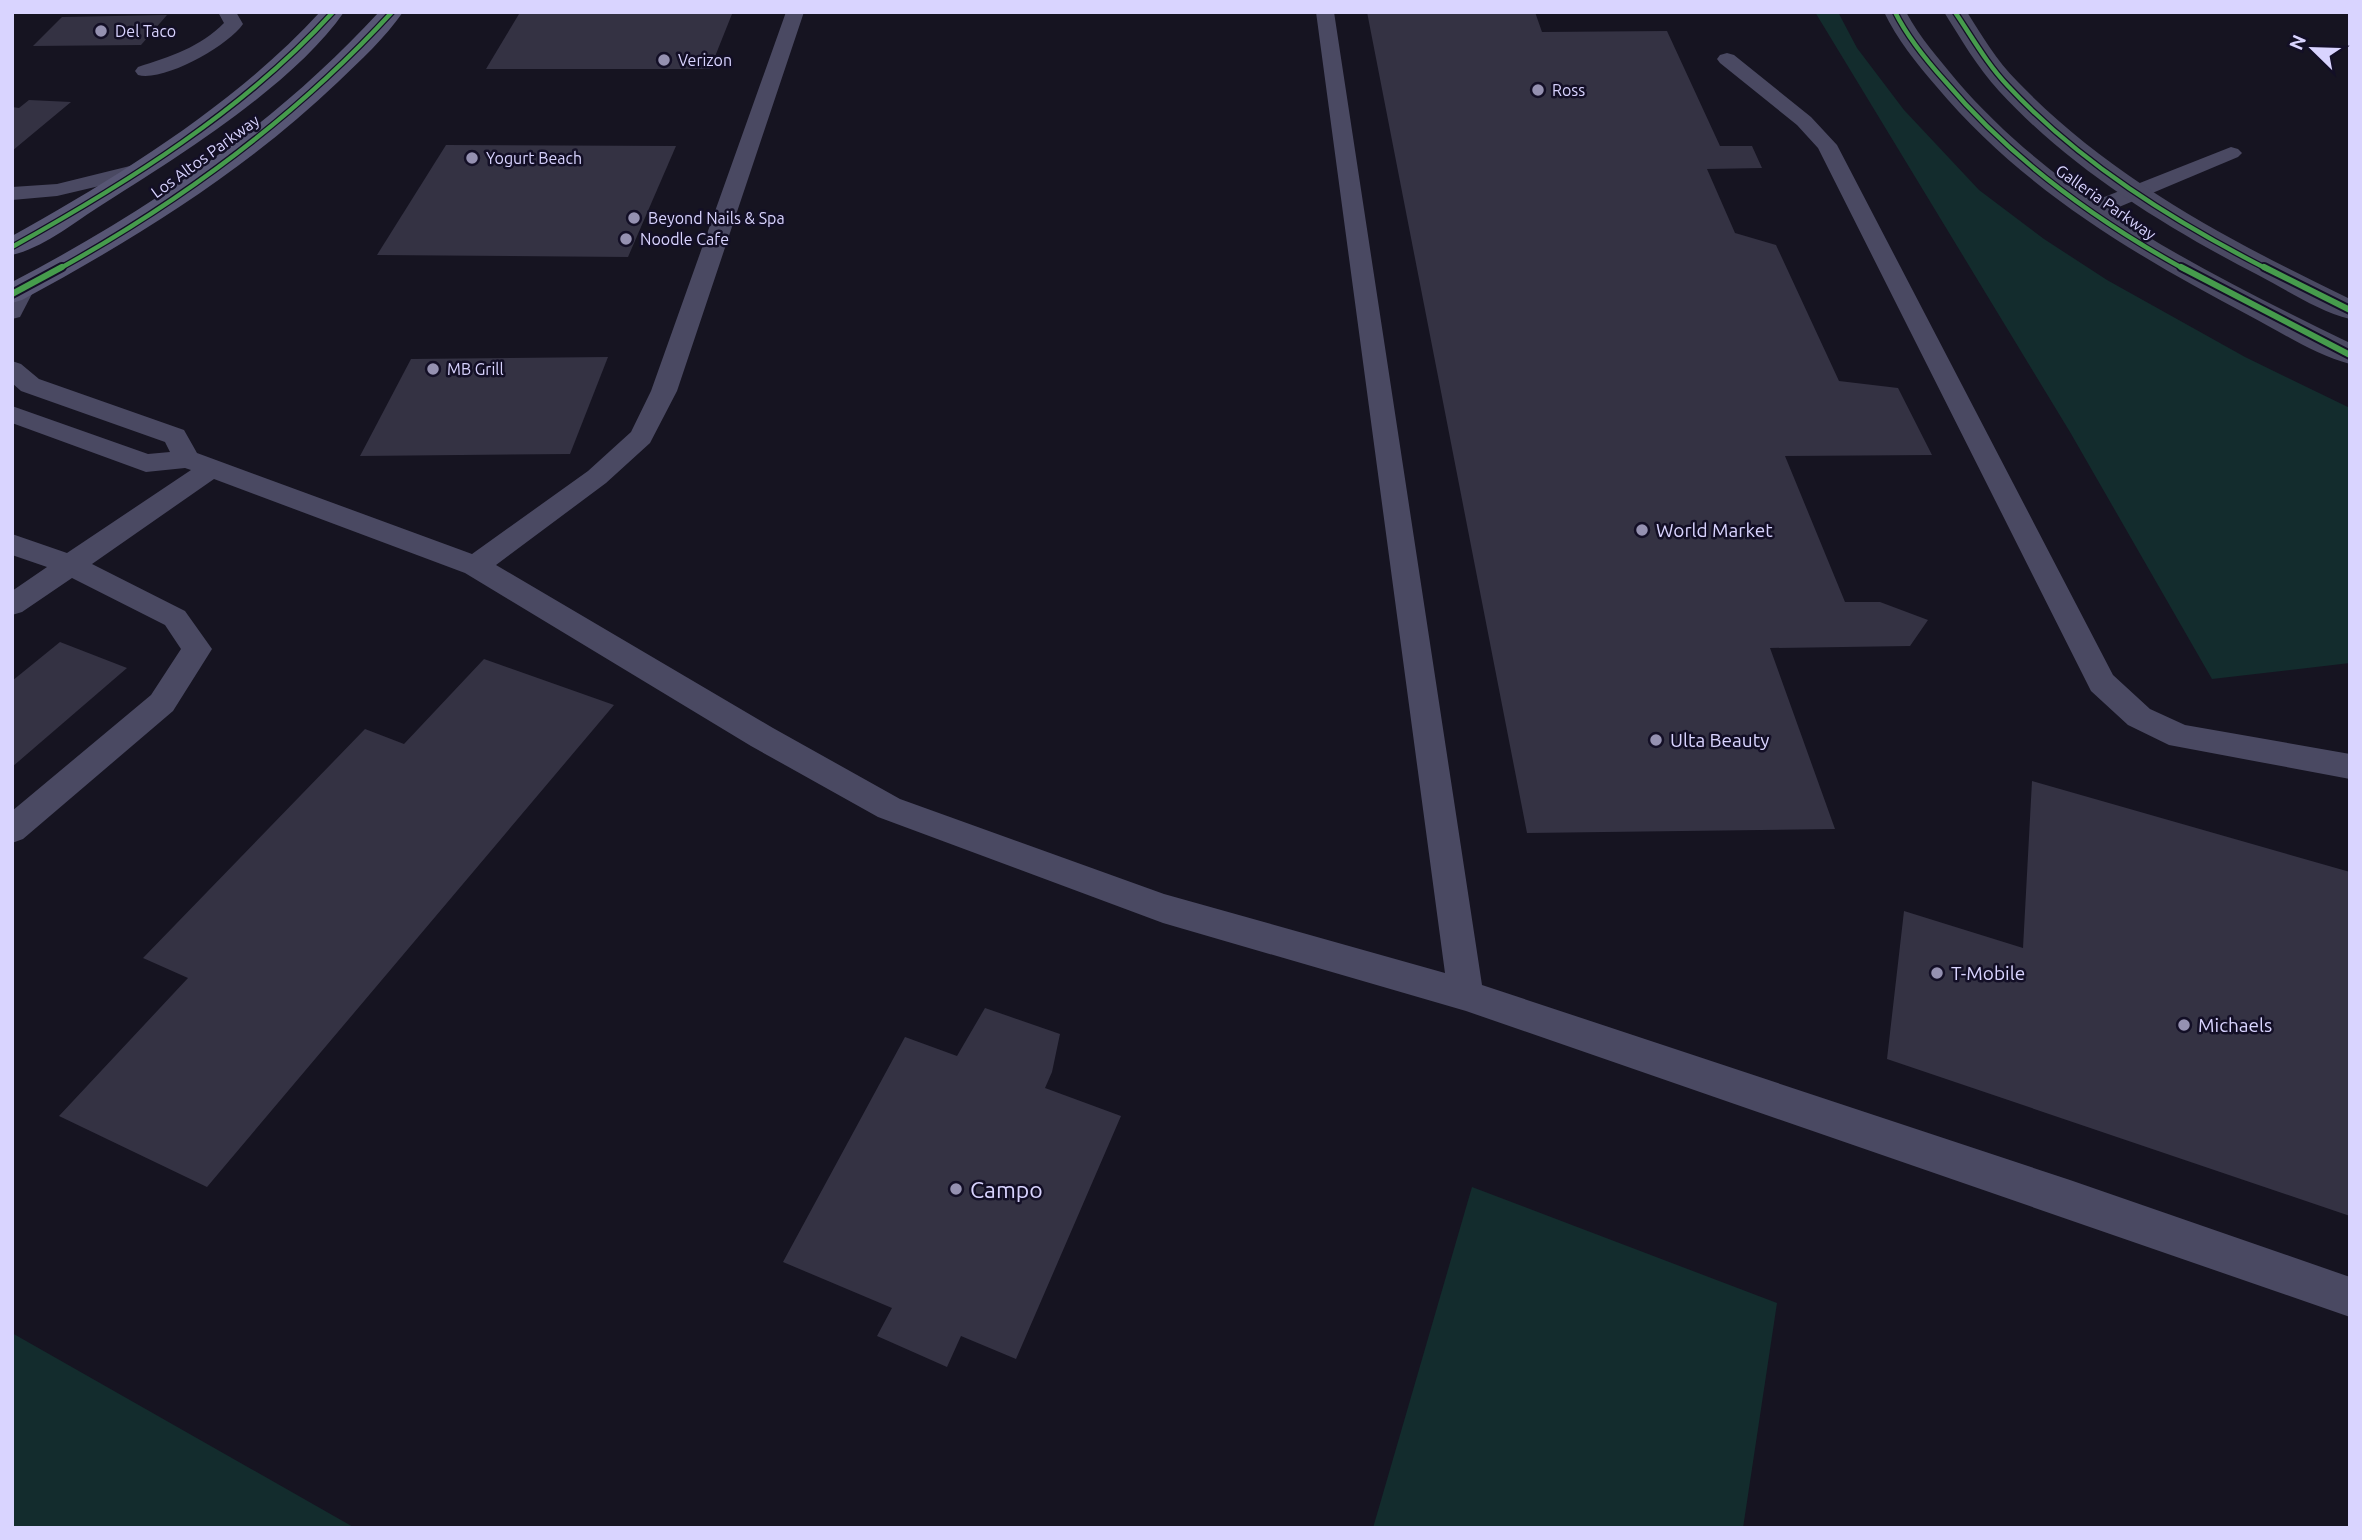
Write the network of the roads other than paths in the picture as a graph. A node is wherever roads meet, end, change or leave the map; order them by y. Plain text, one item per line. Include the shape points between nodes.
1 (227, 12) edge
2 (365, 12) edge
3 (392, 12) edge
4 (795, 12) edge
5 (1325, 12) edge
6 (1895, 12) edge
7 (1955, 12) edge
8 (327, 14) edge
9 (1727, 59) dead end
10 (145, 71) dead end
11 (2231, 153) dead end
12 (224, 162) junction
13 (138, 170) junction
14 (2137, 193) junction
15 (12, 194) edge
16 (2092, 210) junction
17 (12, 247) edge
18 (15, 299) edge
19 (2350, 310) edge
20 (2350, 355) edge
21 (12, 369) edge
22 (12, 414) edge
23 (199, 463) junction
24 (12, 544) edge
25 (70, 565) junction
26 (475, 566) junction
27 (12, 605) edge
28 (2350, 767) edge
29 (12, 830) edge
30 (1466, 995) junction
31 (2350, 1297) edge

1 - 10 lane via 234,24 222,39
2 - 12 main road via 244,128
3 - 12 main road, Los Altos Parkway via 318,87
4 - 26 lane via 664,391 641,437 597,477
5 - 30 lane
6 - 16 street, Galleria Parkway via 1956,99 2010,149
7 - 14 street, Galleria Parkway via 2008,85 2073,144
8 - 13 main road, Los Altos Parkway via 267,76
9 - 28 lane via 1827,145 2102,683 2139,718 2180,736
11 - 14 lane
12 - 18 main road, Los Altos Parkway
13 - 15 lane via 57,190
13 - 17 main road, Los Altos Parkway
14 - 16 lane
14 - 19 street, Galleria Parkway via 2208,237
16 - 20 street, Galleria Parkway via 2162,259
21 - 23 lane via 30,385 175,436
22 - 23 lane via 146,463
23 - 25 lane
23 - 26 lane
24 - 25 lane
25 - 27 lane
25 - 29 lane via 175,618 197,649 162,703
26 - 30 lane via 889,808 1163,908
30 - 31 lane

